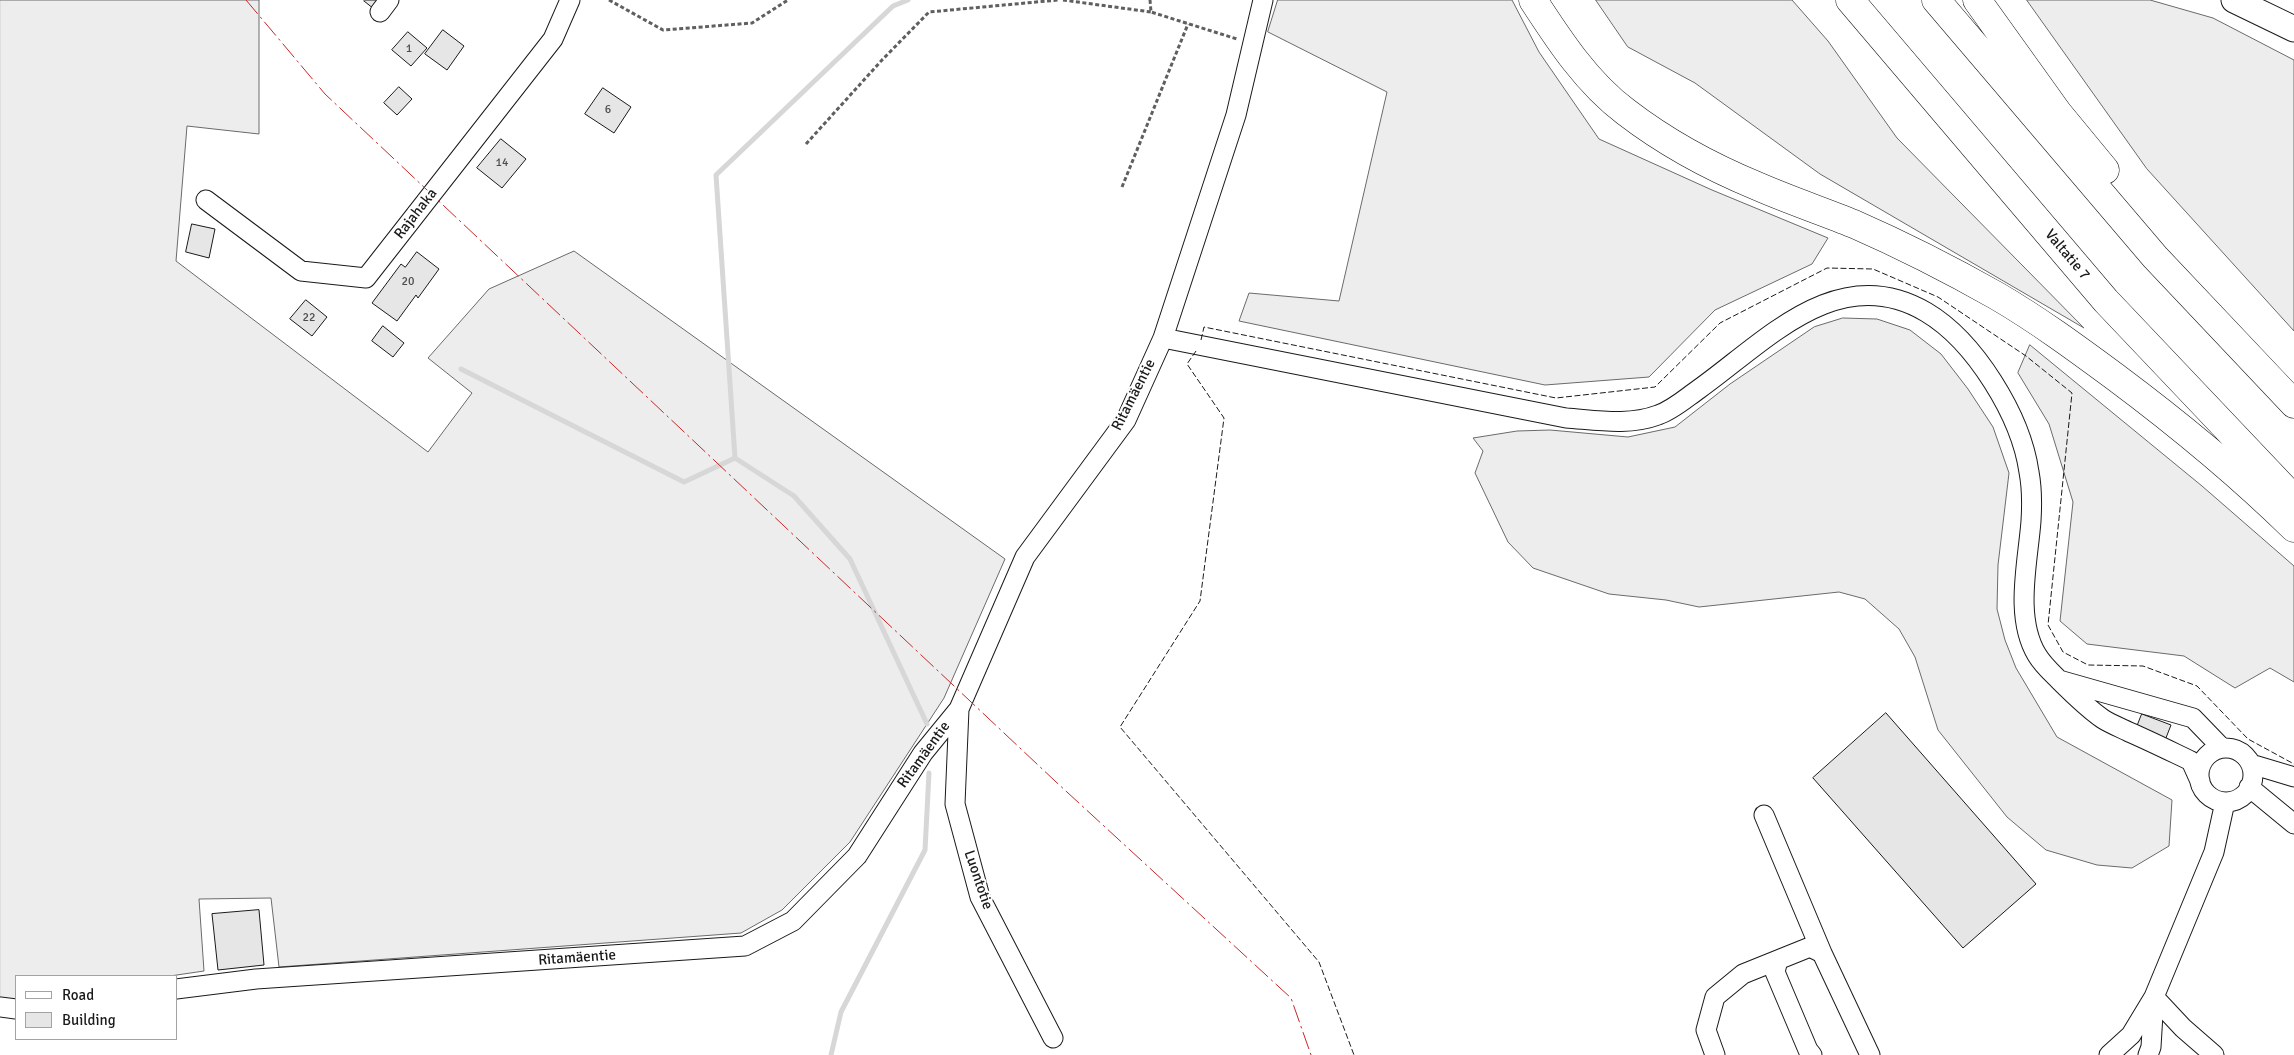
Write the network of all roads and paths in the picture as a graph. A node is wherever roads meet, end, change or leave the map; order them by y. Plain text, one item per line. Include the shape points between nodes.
1 (570, 0) edge
2 (609, 0) edge
3 (788, 0) edge
4 (1058, 0) edge
5 (1063, 0) edge
6 (1150, 0) edge
7 (1263, 0) edge
8 (1533, 0) edge
9 (1850, 0) edge
10 (1936, 0) edge
11 (1976, 0) edge
12 (2234, 0) edge
13 (1151, 12) junction
14 (1188, 24) junction
15 (2294, 29) edge
16 (1251, 44) junction
17 (806, 144) dead end
18 (1122, 187) dead end
19 (206, 200) dead end
20 (2155, 258) junction
21 (1163, 338) junction
22 (2294, 404) edge
23 (2294, 500) edge
24 (2294, 528) edge
25 (2065, 686) junction
26 (959, 709) junction
27 (2222, 748) junction
28 (2251, 764) junction
29 (2294, 777) edge
30 (2200, 781) junction
31 (2249, 787) junction
32 (2226, 802) junction
33 (1764, 815) dead end
34 (2294, 824) edge
35 (1816, 950) junction
36 (1778, 960) junction
37 (178, 989) edge
38 (2154, 996) junction
39 (0, 1006) edge
40 (15, 1009) edge
41 (1053, 1038) dead end
42 (1715, 1055) edge
43 (1812, 1055) edge
44 (1870, 1055) edge
45 (2109, 1055) edge
46 (2148, 1055) edge
47 (2214, 1055) edge

1 - 19 street, Rajahaka via 553,39 366,278 301,271
2 - 3 path via 663,30 752,23
4 - 17 path via 929,12
5 - 13 path
6 - 13 path
7 - 16 street, Ritamäentie
8 - 24 highway via 1570,55 1625,111 1711,165 1854,224 1998,297 2068,342 2149,402 2254,489
9 - 23 highway, Valtatie 7 via 2106,301
10 - 20 highway
11 - 20 highway via 2058,113 2129,199
12 - 15 main road
13 - 14 path
14 - 16 path
14 - 18 path
16 - 21 street, Ritamäentie via 1236,115
20 - 22 highway
21 - 25 street via 1566,418 1628,421 1661,414 1800,314 1828,302 1866,296 1907,303 1942,323 1958,338 1992,383 2017,430 2029,471 2031,496 2025,602 2028,633 2036,654
21 - 26 street, Ritamäentie via 1126,420 1025,557
25 - 27 street via 2193,718
25 - 30 street via 2072,706 2105,733 2186,768
26 - 37 street, Ritamäentie via 923,753 857,856 793,921 745,946 256,979
26 - 41 street, Luontotie via 955,804 980,897
27 - 28 street via 2239,751
27 - 30 street via 2201,763
28 - 29 street
28 - 31 street
30 - 32 street via 2209,796
31 - 32 street via 2242,796
31 - 34 street
32 - 38 street via 2214,852
33 - 35 street
35 - 36 street
35 - 44 street
36 - 42 street via 1743,974 1715,997 1706,1030
36 - 43 street via 1775,972
38 - 45 street via 2131,1035
38 - 46 street
38 - 47 street
39 - 40 street

